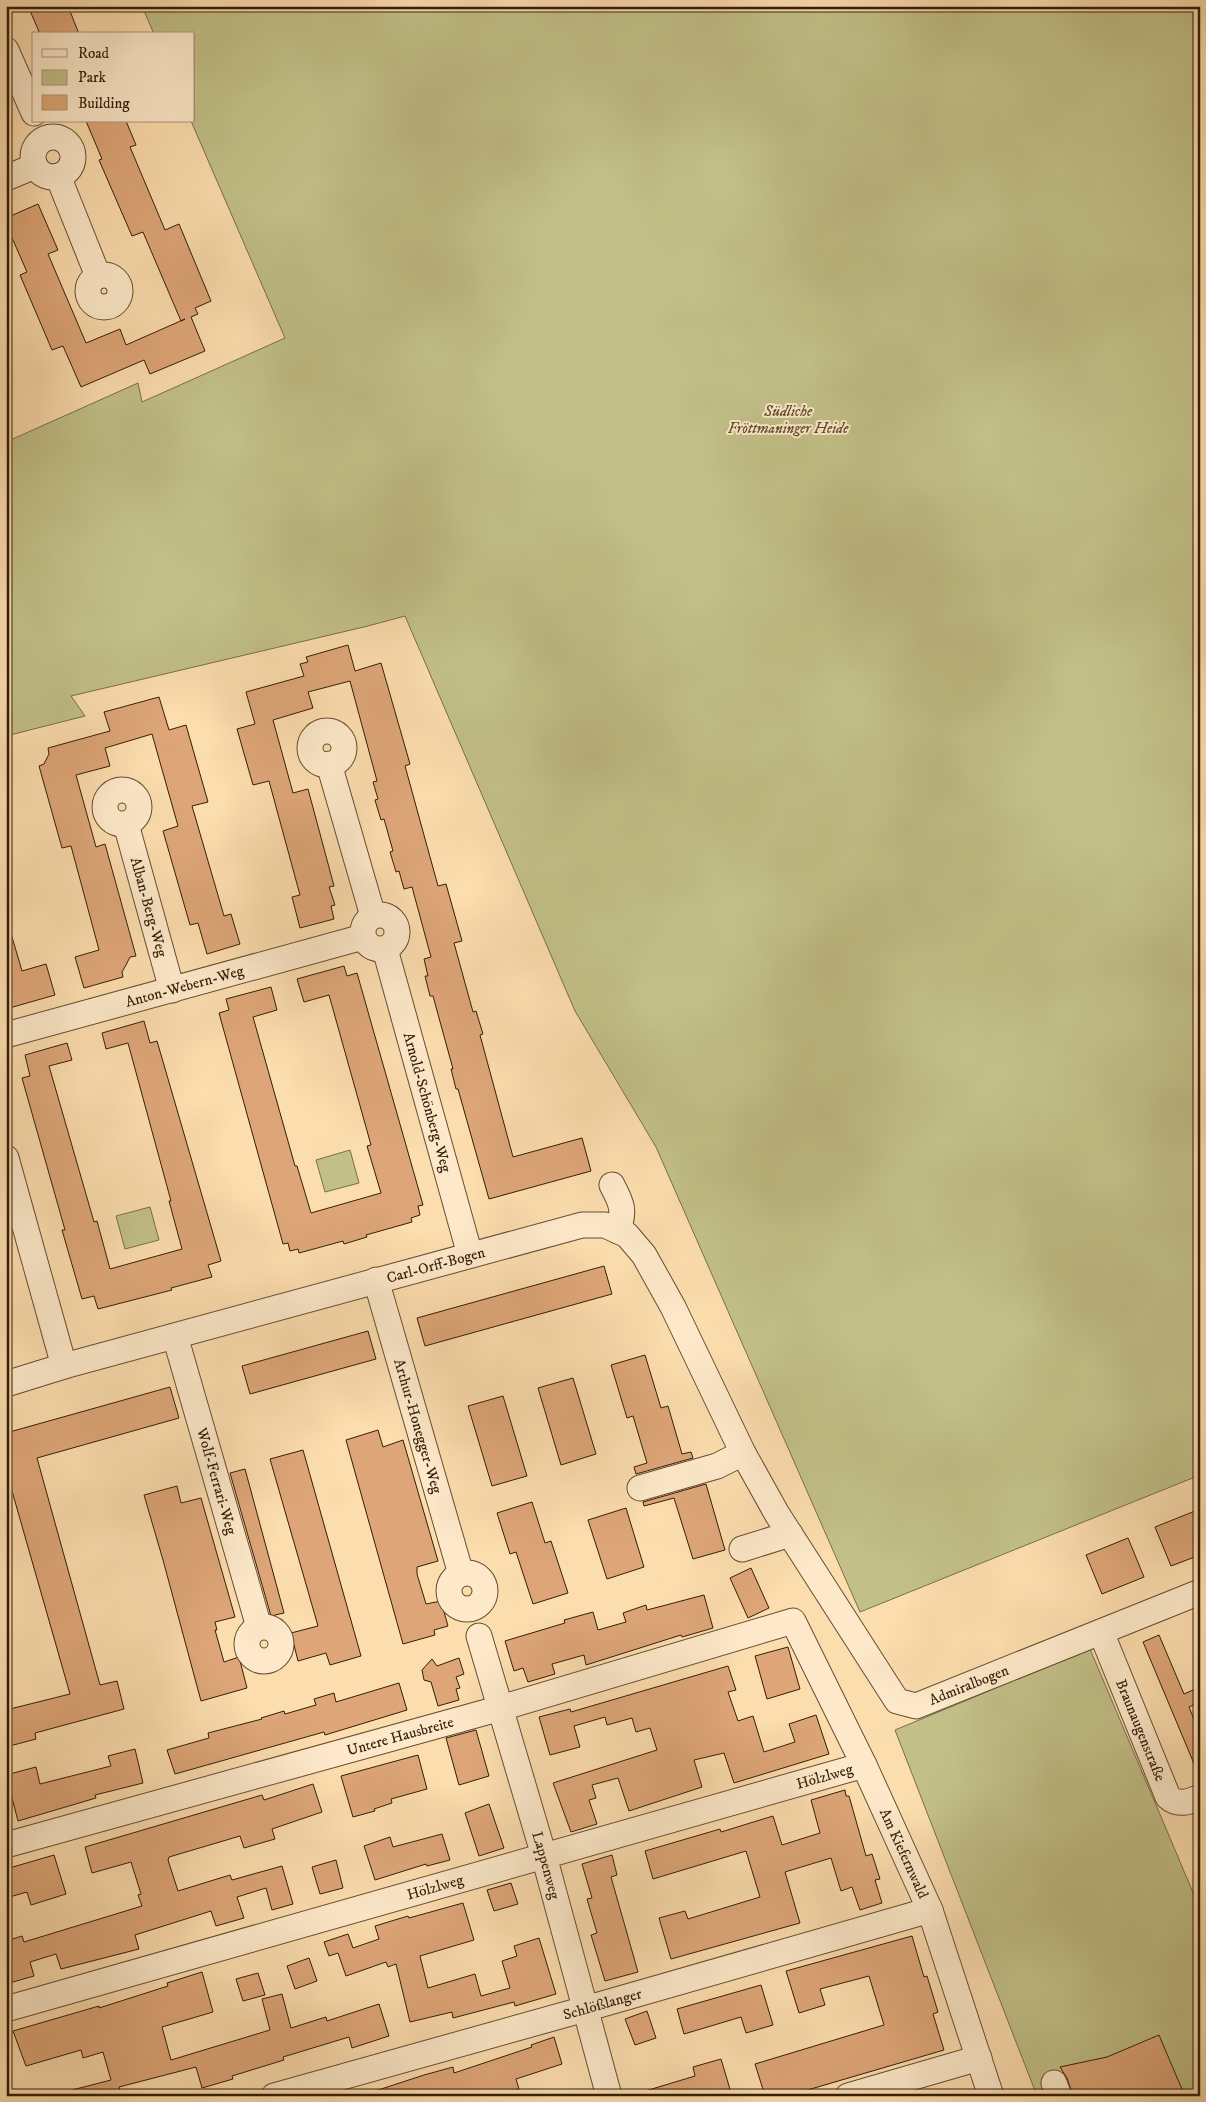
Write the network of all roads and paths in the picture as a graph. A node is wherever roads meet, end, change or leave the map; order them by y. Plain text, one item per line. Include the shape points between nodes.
1 (6, 50) edge
2 (32, 108) edge
3 (41, 130) edge
4 (35, 166) junction
5 (58, 176) junction
6 (6, 178) edge
7 (98, 276) dead end
8 (329, 764) dead end
9 (126, 824) dead end
10 (368, 926) junction
11 (172, 990) junction
12 (6, 1035) edge
13 (6, 1158) edge
14 (612, 1185) dead end
15 (618, 1231) junction
16 (470, 1254) junction
17 (376, 1280) junction
18 (175, 1336) junction
19 (64, 1366) junction
20 (6, 1384) edge
21 (743, 1453) junction
22 (640, 1488) dead end
23 (790, 1534) junction
24 (742, 1548) dead end
25 (461, 1574) dead end
26 (1200, 1592) edge
27 (793, 1621) joint
28 (259, 1627) dead end
29 (1101, 1632) junction
30 (479, 1636) dead end
31 (501, 1708) junction
32 (864, 1765) junction
33 (1200, 1797) edge
34 (6, 1845) edge
35 (544, 1856) junction
36 (930, 1910) junction
37 (6, 2009) edge
38 (585, 2009) junction
39 (979, 2058) junction
40 (274, 2096) edge
41 (609, 2096) edge
42 (848, 2096) edge
43 (990, 2096) edge

1 - 2 street
3 - 4 street via 33,153
3 - 5 street via 69,144 72,150 69,169
4 - 5 street via 45,175
4 - 6 street
5 - 7 street
8 - 10 street
9 - 11 street, Alban-Berg-Weg
10 - 11 street, Anton-Webern-Weg
10 - 16 street, Arnold-Schönberg-Weg via 365,942 374,948 385,949
11 - 12 street, Anton-Webern-Weg
13 - 19 street
14 - 15 street via 622,1206
15 - 16 street, Carl-Orff-Bogen via 606,1225 582,1224
15 - 21 street, Carl-Orff-Bogen via 627,1235 644,1255 673,1307
16 - 17 street, Carl-Orff-Bogen
17 - 18 street, Carl-Orff-Bogen
17 - 25 street, Arthur-Honegger-Weg
18 - 19 street, Carl-Orff-Bogen
18 - 28 street, Wolf-Ferrari-Weg
19 - 20 street, Carl-Orff-Bogen
21 - 22 street via 716,1466
21 - 23 street, Admiralbogen
23 - 24 street
23 - 29 street, Admiralbogen via 897,1701 916,1706
26 - 29 street, Admiralbogen
27 - 31 street, Untere Hausbreite
27 - 32 street, Am Kiefernwald
29 - 33 street, Braunaugenstraße via 1168,1796 1180,1803
30 - 31 street, Lappenweg
31 - 34 street, Untere Hausbreite
31 - 35 street, Lappenweg
32 - 35 street, Hölzlweg
32 - 36 street, Am Kiefernwald
35 - 37 street, Hölzlweg
35 - 38 street, Lappenweg
36 - 38 street, Schlößlanger
36 - 39 street, Am Kiefernwald
38 - 40 street, Schlößlanger
38 - 41 street, Lappenweg
39 - 42 street
39 - 43 street, Am Kiefernwald

